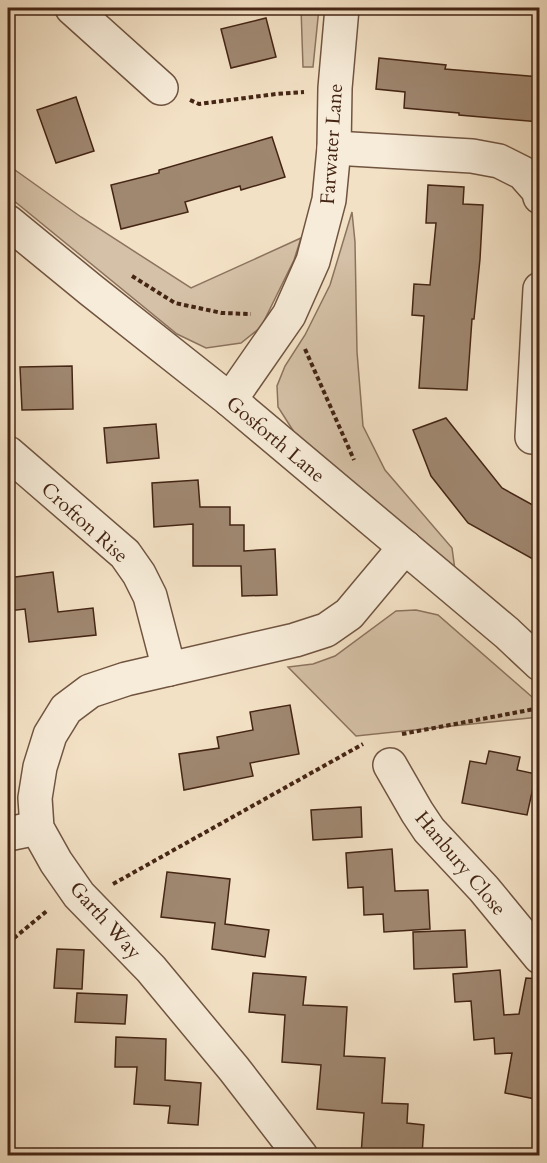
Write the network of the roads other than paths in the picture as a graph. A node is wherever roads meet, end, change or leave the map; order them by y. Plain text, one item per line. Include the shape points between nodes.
1 (72, 8) edge
2 (342, 8) edge
3 (161, 88) road end
4 (334, 148) junction
5 (540, 197) edge
6 (8, 222) edge
7 (540, 289) edge
8 (230, 400) junction
9 (532, 437) dead end
10 (8, 453) edge
11 (405, 547) junction
12 (540, 664) edge
13 (169, 669) junction
14 (385, 747) road end
15 (22, 831) edge
16 (540, 957) edge
17 (301, 1155) edge

1 - 3 street
2 - 4 street, Farwater Lane
4 - 5 street via 500,161 523,173
4 - 8 street, Farwater Lane via 329,200 313,261 289,315
6 - 8 street, Gosforth Lane
7 - 9 street
8 - 11 street, Gosforth Lane
10 - 13 street, Crofton Rise via 124,554 139,574 150,596
11 - 12 street, Gosforth Lane
11 - 13 street, Garth Way via 349,614 326,630
13 - 15 street, Garth Way via 90,692 66,709 50,735 35,798
14 - 16 street, Hanbury Close via 429,830
15 - 17 street, Garth Way via 56,862 79,895 151,969

